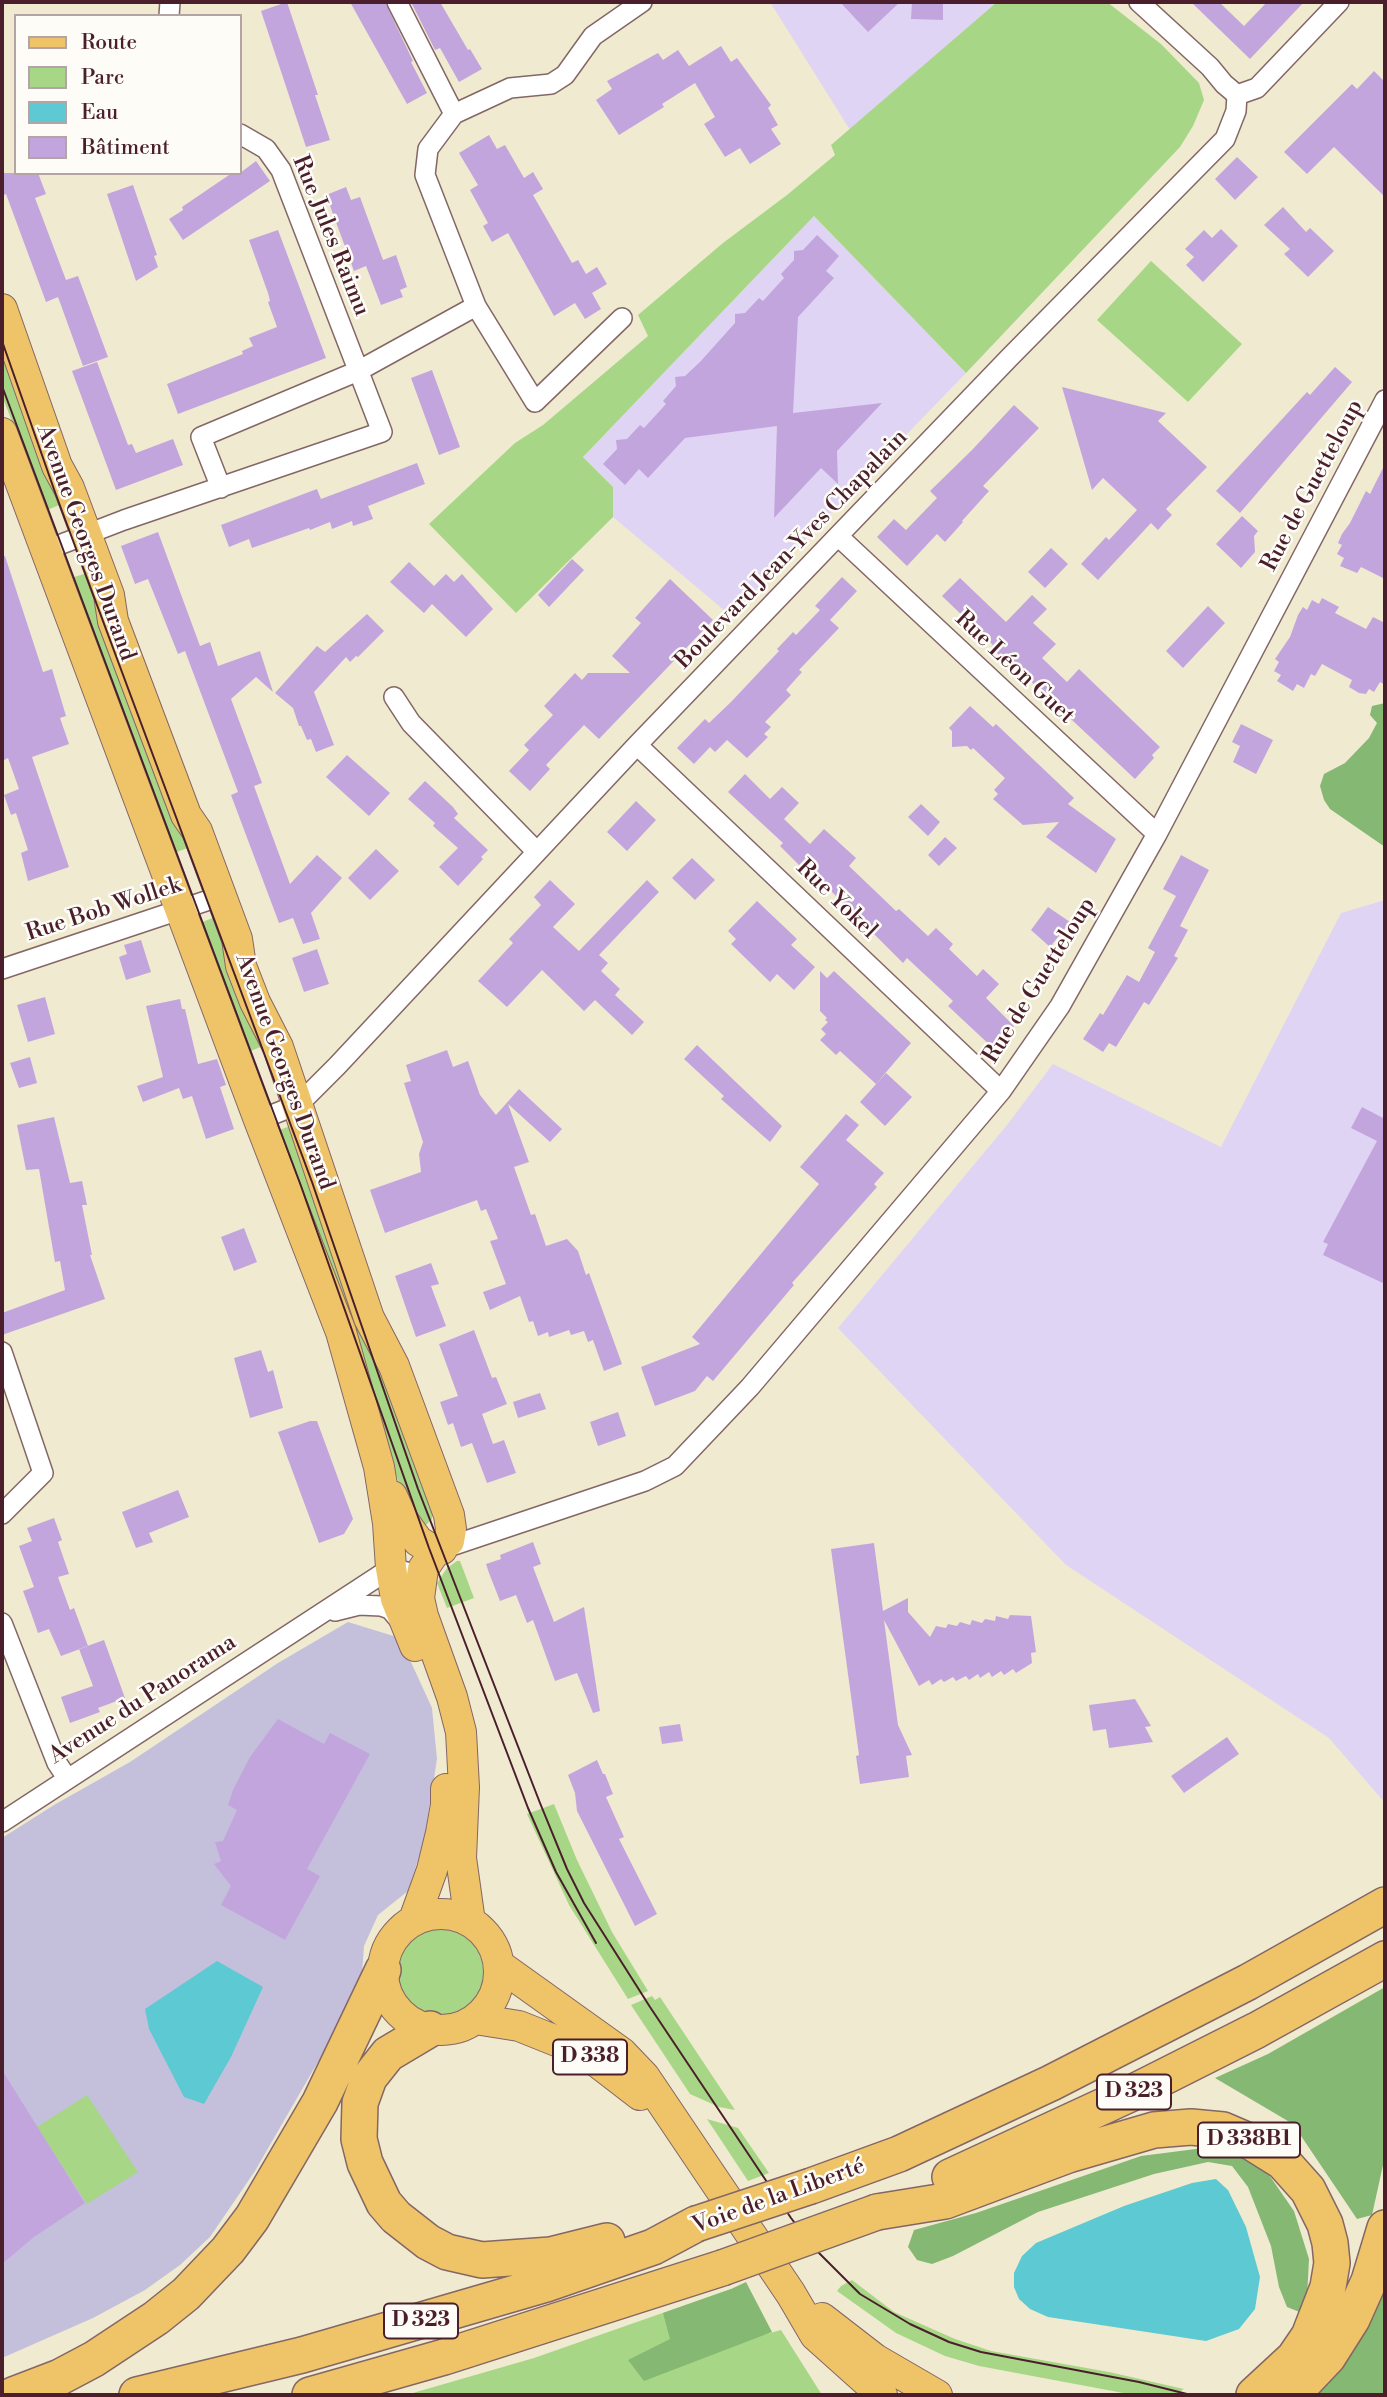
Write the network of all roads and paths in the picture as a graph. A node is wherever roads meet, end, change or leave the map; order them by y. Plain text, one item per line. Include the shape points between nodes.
1 (397, 2) edge
2 (642, 2) edge
3 (1139, 2) edge
4 (1339, 2) edge
5 (1237, 95) junction
6 (454, 114) junction
7 (242, 135) edge
8 (476, 306) junction
9 (2, 309) edge
10 (622, 318) dead end
11 (358, 371) junction
12 (1385, 400) edge
13 (2, 433) edge
14 (221, 488) junction
15 (86, 535) junction
16 (839, 537) junction
17 (46, 550) junction
18 (394, 697) dead end
19 (637, 745) junction
20 (1157, 834) junction
21 (537, 852) junction
22 (221, 896) junction
23 (180, 910) junction
24 (2, 969) edge
25 (1001, 1091) junction
26 (299, 1104) junction
27 (259, 1120) junction
28 (2, 1352) edge
29 (379, 1467) junction
30 (2, 1514) edge
31 (449, 1515) junction
32 (496, 1531) junction
33 (442, 1549) junction
34 (391, 1568) junction
35 (419, 1598) junction
36 (311, 1620) junction
37 (2, 1623) edge
38 (410, 1635) junction
39 (67, 1778) junction
40 (2, 1822) edge
41 (1385, 1905) edge
42 (414, 1920) junction
43 (470, 1922) junction
44 (1385, 1959) edge
45 (499, 1965) junction
46 (383, 1970) junction
47 (475, 2019) junction
48 (430, 2029) junction
49 (683, 2135) junction
50 (877, 2212) junction
51 (696, 2224) junction
52 (1385, 2228) edge
53 (791, 2294) junction
54 (1282, 2388) edge
55 (13, 2395) edge
56 (137, 2395) edge
57 (310, 2395) edge
58 (882, 2395) edge
59 (937, 2395) edge

1 - 6 street
2 - 6 street via 593,36 565,75 551,84 510,88
3 - 5 street
4 - 5 street via 1257,88
5 - 16 street, Boulevard Jean-Yves Chapalain via 1237,111 1225,139
6 - 8 street via 428,149 425,175
7 - 11 street, Rue Jules Raimu via 266,149 281,170
8 - 10 street via 535,402
8 - 11 street
9 - 15 main road, Avenue Georges Durand
11 - 14 street via 201,437
11 - 14 street, Rue Jules Raimu via 382,432
12 - 20 street, Rue de Guetteloup
13 - 17 main road, Avenue Georges Durand
14 - 15 street, Rue Jules Raimu
15 - 17 street, Rue Jules Raimu
15 - 22 main road, Avenue Georges Durand via 109,595 113,621
16 - 19 street, Boulevard Jean-Yves Chapalain
16 - 20 street, Rue Léon Guet
17 - 23 main road, Avenue Georges Durand
18 - 21 street via 411,723
19 - 21 street, Boulevard Jean-Yves Chapalain
19 - 25 street, Rue Yokel
20 - 25 street, Rue de Guetteloup via 1060,1006
21 - 26 street, Boulevard Jean-Yves Chapalain
22 - 23 street, Rue Bob Wollek
22 - 26 main road, Avenue Georges Durand via 241,965
23 - 24 street, Rue Bob Wollek
23 - 27 main road, Avenue Georges Durand
25 - 32 street, Rue de Guetteloup via 750,1387 675,1466 645,1481
26 - 27 street, Boulevard Jean-Yves Chapalain
26 - 31 main road, Avenue Georges Durand via 369,1318 394,1366
27 - 29 main road, Avenue Georges Durand via 341,1332
28 - 30 street via 43,1473
29 - 33 main road via 411,1533 429,1548
29 - 34 main road, Avenue Georges Durand
31 - 32 street, Rue de Guetteloup via 468,1530
31 - 33 main road via 451,1535
32 - 33 street, Rue de Guetteloup
33 - 35 main road via 423,1569
34 - 35 street via 406,1572
34 - 36 street, Avenue du Panorama
34 - 38 main road, Avenue Georges Durand via 396,1599
35 - 43 main road via 461,1731 461,1858
36 - 38 street, Avenue du Panorama via 342,1608 374,1605 390,1609
36 - 39 street, Avenue du Panorama
37 - 39 street
38 - 42 main road, Avenue Georges Durand via 438,1705 446,1747 446,1805 432,1870
39 - 40 street, Avenue du Panorama
41 - 51 highway, Voie de la Liberté / D 323, bridge via 1051,2083 899,2154
42 - 43 main road via 445,1914
42 - 46 main road via 392,1941
43 - 45 main road via 491,1941
44 - 50 highway, Voie de la Liberté / D 323 via 1134,2092
45 - 47 main road via 492,2000
45 - 49 main road, D 338 via 622,2053 644,2076
46 - 48 main road via 386,1992 398,2011
46 - 55 highway via 320,2102 228,2250 156,2318 94,2359
47 - 48 main road via 456,2028
47 - 49 main road, D 338 via 526,2028 592,2058
48 - 51 highway via 388,2054 369,2078 360,2103 359,2139 365,2163 384,2203 410,2229 447,2252 500,2260 551,2255 642,2230
49 - 53 main road, D 338
50 - 54 highway, D 338B1 via 945,2201 1081,2151 1154,2130 1223,2130 1251,2142 1283,2162 1308,2190 1330,2243 1330,2276 1320,2312
50 - 57 highway, Voie de la Liberté / D 323, bridge via 722,2269
51 - 56 highway, Voie de la Liberté / D 323 via 653,2247 546,2284 302,2354
52 - 54 highway via 1369,2281 1328,2357
53 - 58 main road, D 338 via 815,2335
53 - 59 main road, D 338 via 875,2359

